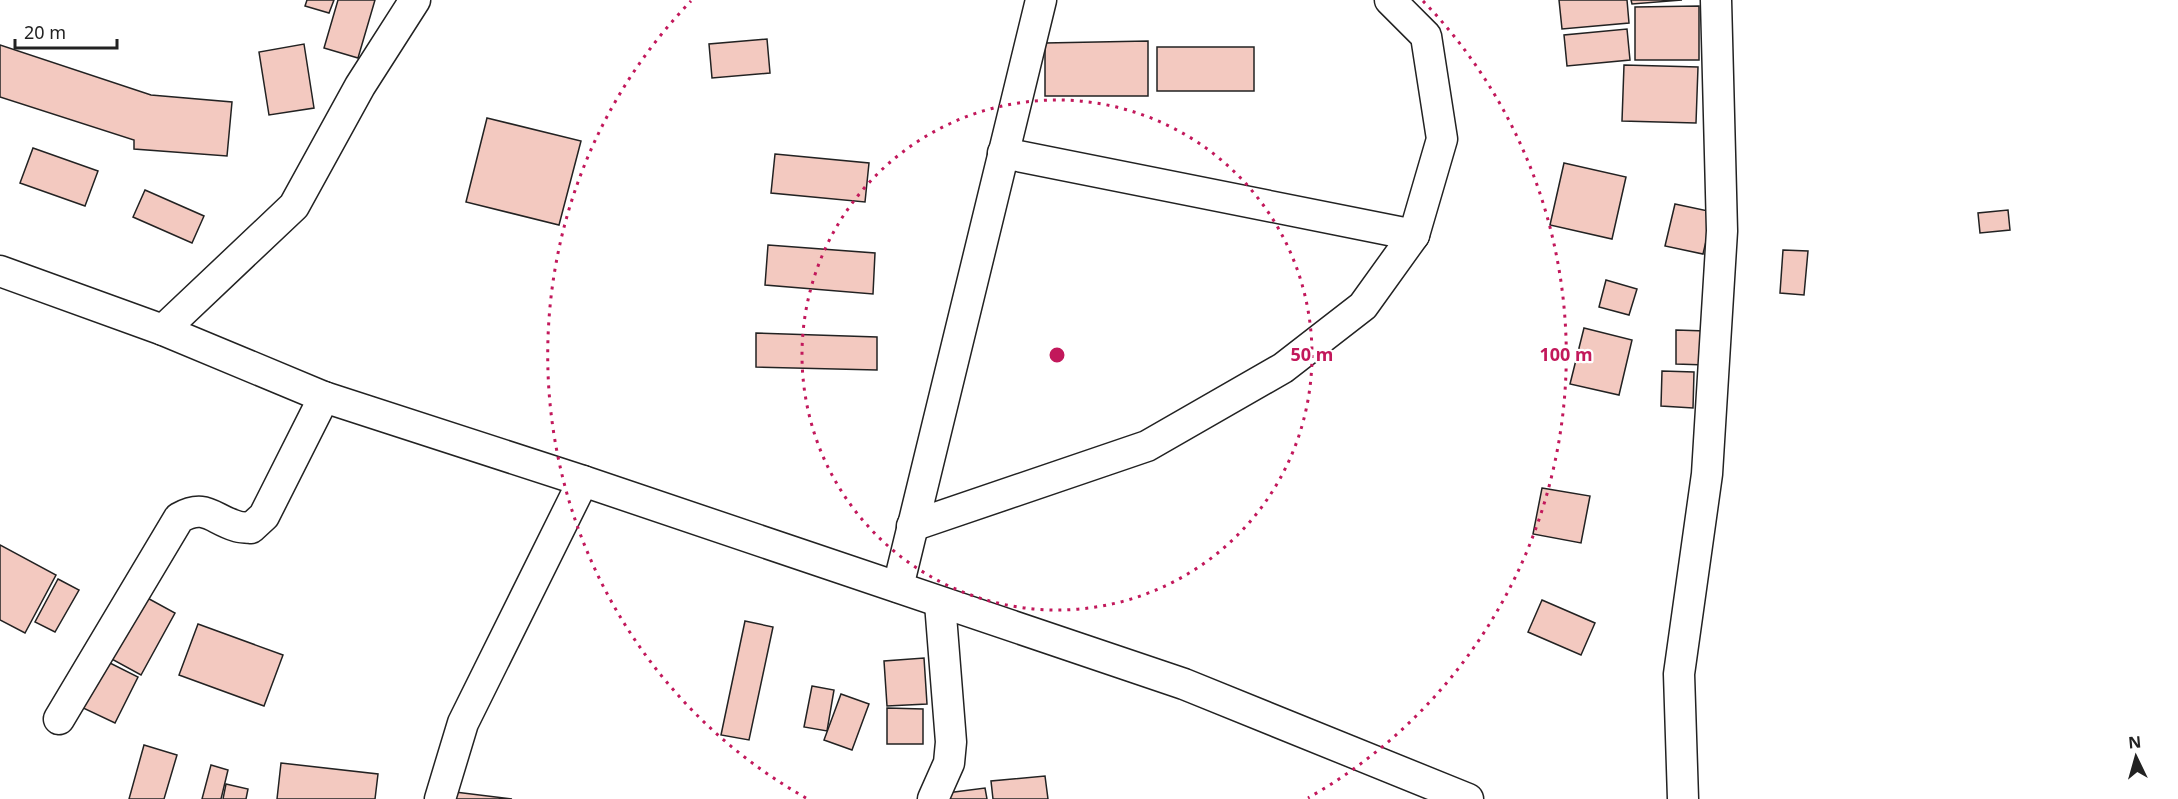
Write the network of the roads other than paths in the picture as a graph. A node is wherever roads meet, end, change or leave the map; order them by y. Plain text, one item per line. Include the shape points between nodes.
1 (415, 0) edge
2 (1041, 0) edge
3 (1390, 0) edge
4 (1716, 0) edge
5 (1003, 153) junction
6 (1414, 236) junction
7 (0, 271) edge
8 (163, 330) junction
9 (324, 396) junction
10 (583, 481) junction
11 (912, 526) junction
12 (898, 587) junction
13 (940, 603) junction
14 (59, 719) dead end
15 (440, 799) edge
16 (933, 799) edge
17 (1468, 799) edge
18 (1683, 799) edge

1 - 8 street via 360,86 294,206
2 - 5 street
3 - 6 street via 1426,36 1442,138
4 - 18 street via 1722,231 1707,474 1679,674
5 - 6 street
5 - 11 street
6 - 11 street via 1363,306 1273,373 1147,446
7 - 8 street
8 - 9 street
9 - 10 street
9 - 14 street via 264,516 251,528 236,526 207,512 190,512 179,518
10 - 12 street
10 - 15 street via 464,723
11 - 12 street
12 - 13 street
13 - 16 street via 951,742 949,763
13 - 17 street via 1184,684

